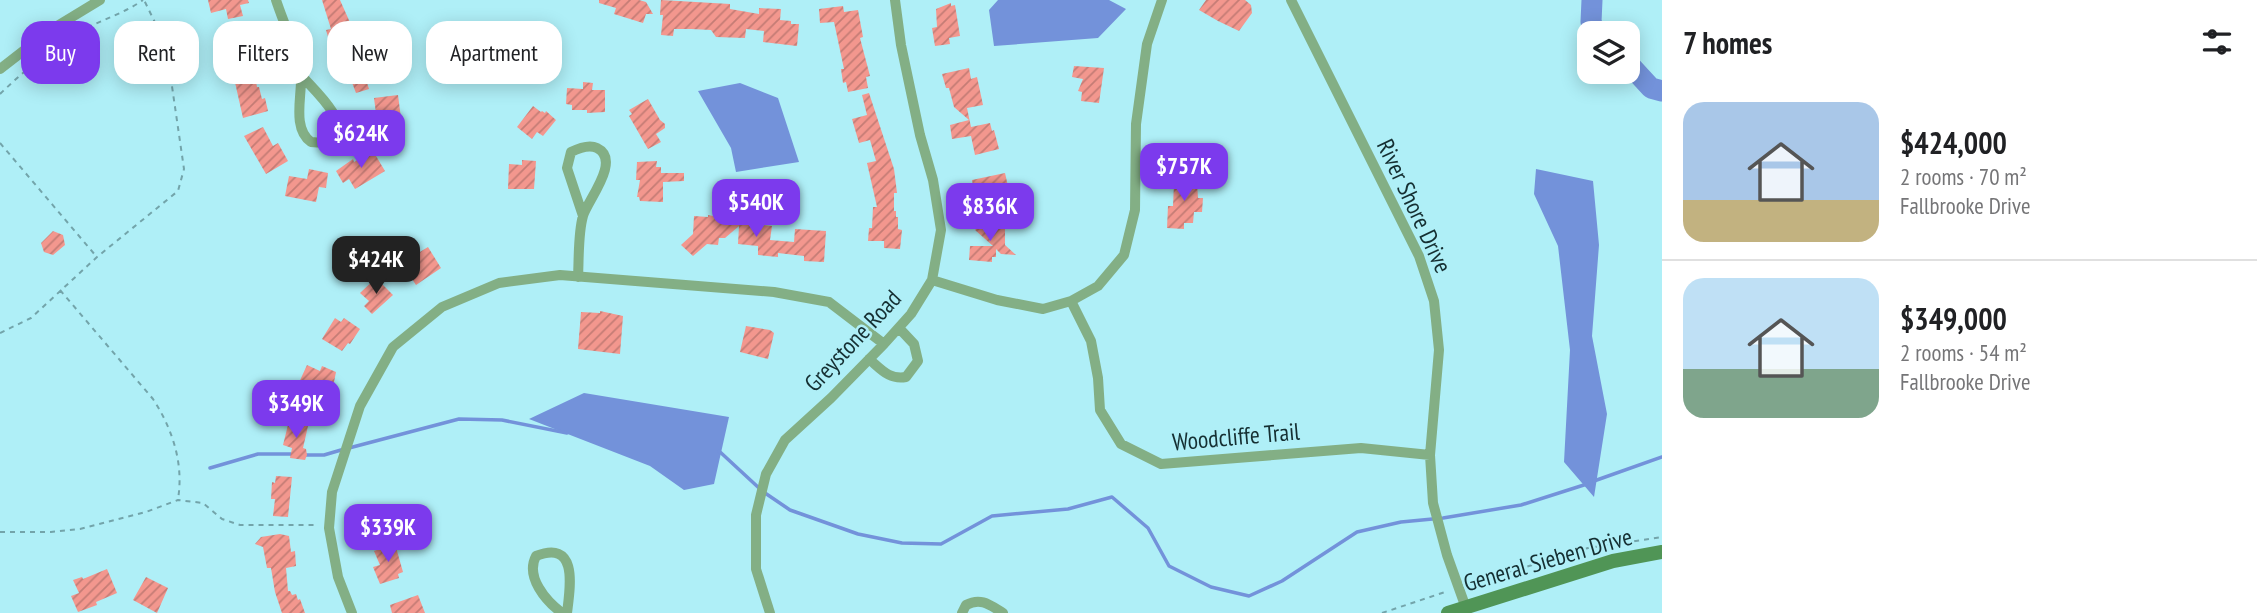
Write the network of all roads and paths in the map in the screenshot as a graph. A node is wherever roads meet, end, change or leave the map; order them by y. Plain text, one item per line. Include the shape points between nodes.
1 (100, 0) edge
2 (144, 0) edge
3 (276, 0) edge
4 (895, 0) edge
5 (1162, 0) edge
6 (1291, 0) edge
7 (283, 21) edge
8 (0, 69) edge
9 (301, 75) joint
10 (0, 94) edge
11 (0, 143) edge
12 (583, 216) junction
13 (97, 257) junction
14 (578, 276) junction
15 (932, 280) junction
16 (60, 290) junction
17 (1071, 301) junction
18 (899, 328) junction
19 (0, 333) edge
20 (884, 344) junction
21 (869, 359) junction
22 (1430, 455) junction
23 (178, 500) junction
24 (329, 525) junction
25 (0, 532) edge
26 (1662, 537) edge
27 (1662, 552) edge
28 (1459, 588) junction
29 (1466, 608) junction
30 (352, 613) edge
31 (565, 613) edge
32 (770, 613) edge
33 (962, 613) edge
34 (1003, 613) edge
35 (1382, 613) edge
36 (1448, 613) edge

1 - 8 street
2 - 10 path via 51,50
2 - 13 path via 166,45 184,169 178,191
3 - 7 street
4 - 15 street, Greystone Road via 941,230
5 - 17 street via 1147,44 1136,124 1135,210 1124,255 1098,286
6 - 22 street, River Shore Drive via 1419,256 1434,301 1439,350
9 - 9 street via 336,117 338,132 329,141 312,142 303,135
11 - 13 path
12 - 12 street via 604,176 606,162 603,152 584,146 571,152 567,161
12 - 14 street
13 - 16 path
14 - 20 street via 774,292 829,302
14 - 24 street via 499,283 442,307 393,347 351,430 332,492
15 - 17 street via 1043,309
15 - 18 street, Greystone Road
16 - 19 path via 31,318
16 - 23 path via 165,417 177,454
17 - 22 street, Woodcliffe Trail via 1091,341 1100,410 1121,444 1161,464 1361,448
18 - 20 street, Greystone Road
18 - 21 street via 914,344 918,360 906,377 889,376
20 - 21 street, Greystone Road
21 - 32 street, Greystone Road via 785,440 766,474 756,515 756,569
22 - 28 street, River Shore Drive via 1433,503
23 - 24 path via 202,503 240,526
23 - 25 path via 80,528
24 - 30 street via 338,578
26 - 28 path via 1574,552
27 - 29 street, General Sieben Drive via 1613,561
28 - 29 street, River Shore Drive
28 - 35 path
29 - 36 street, General Sieben Drive
31 - 31 street via 536,582 532,569 536,556 554,552 568,564 571,577
33 - 34 street via 966,605 978,601

